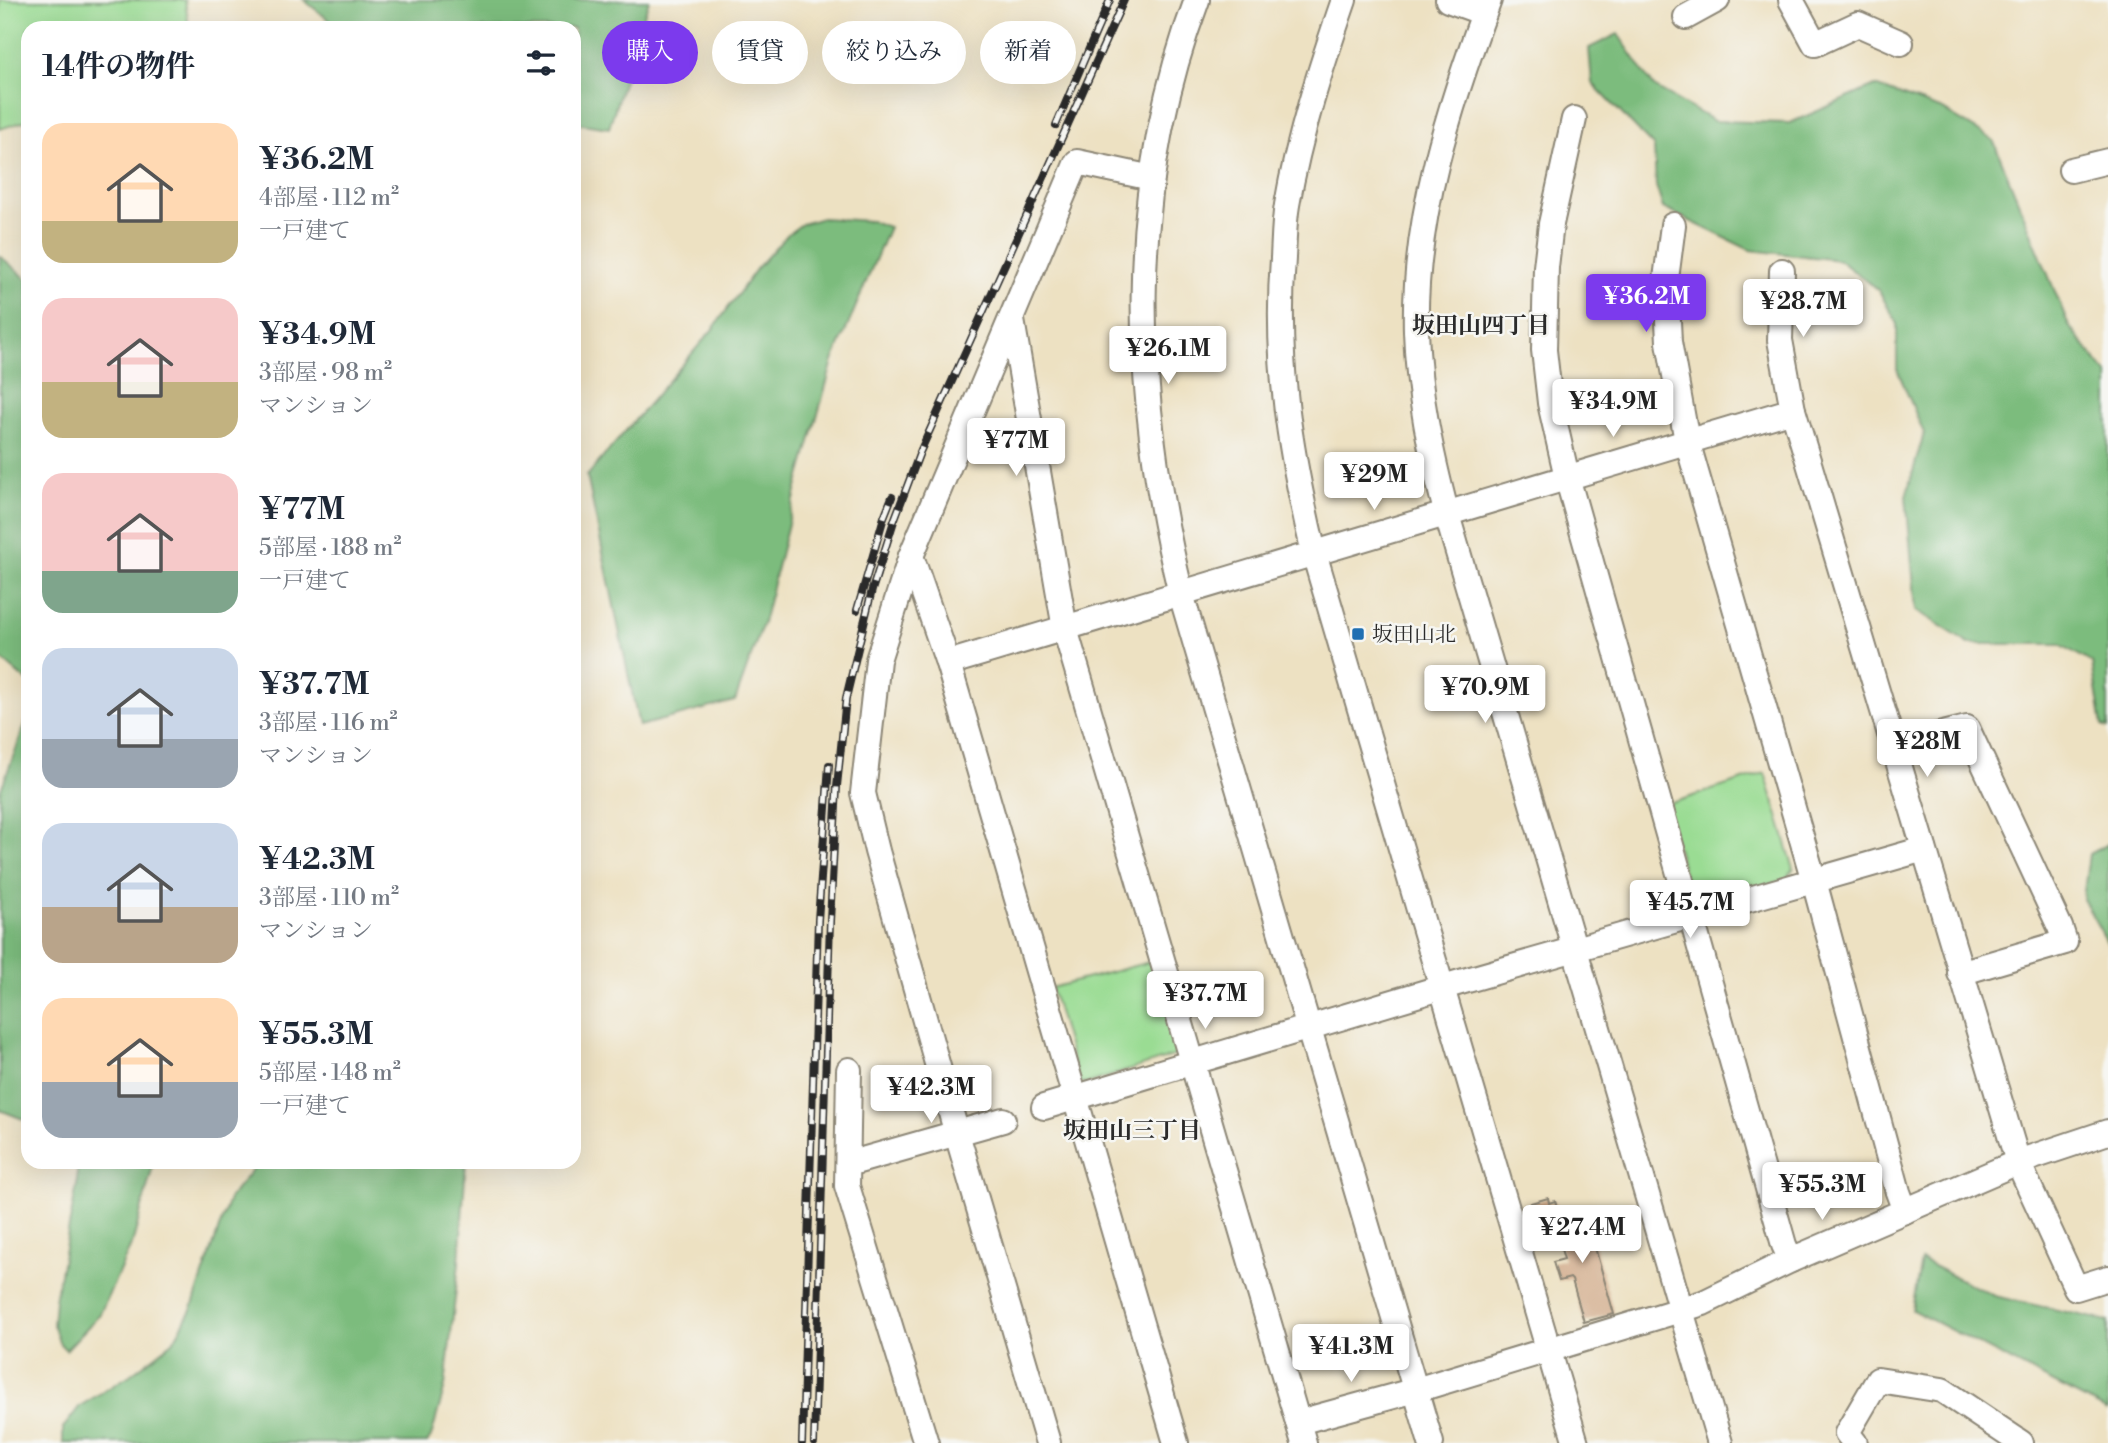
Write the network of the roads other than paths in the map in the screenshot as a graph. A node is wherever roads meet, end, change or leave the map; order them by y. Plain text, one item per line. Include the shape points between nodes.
1 (1197, 0) edge
2 (1345, 0) edge
3 (1448, 0) edge
4 (1717, 0) edge
5 (1791, 0) edge
6 (1486, 7) edge
7 (1686, 17) dead end
8 (1901, 43) dead end
9 (1574, 119) dead end
10 (2108, 161) edge
11 (2071, 170) dead end
12 (1152, 178) junction
13 (1673, 225) dead end
14 (1782, 271) dead end
15 (1011, 320) junction
16 (1793, 410) junction
17 (1687, 441) junction
18 (1567, 477) junction
19 (1447, 515) junction
20 (1314, 554) junction
21 (911, 556) junction
22 (1181, 594) junction
23 (1065, 629) junction
24 (947, 663) junction
25 (1893, 746) junction
26 (1924, 849) junction
27 (1814, 881) junction
28 (1693, 915) junction
29 (1574, 950) junction
30 (1960, 973) junction
31 (1443, 987) junction
32 (1309, 1028) junction
33 (1190, 1062) junction
34 (849, 1070) dead end
35 (1074, 1097) junction
36 (1044, 1107) dead end
37 (1003, 1120) dead end
38 (2108, 1132) edge
39 (957, 1134) junction
40 (2018, 1162) junction
41 (848, 1164) junction
42 (1905, 1211) junction
43 (1791, 1260) junction
44 (2108, 1278) edge
45 (1681, 1310) junction
46 (1548, 1351) junction
47 (1416, 1390) junction
48 (1301, 1432) edge
49 (926, 1443) edge
50 (1048, 1443) edge
51 (1176, 1443) edge
52 (1432, 1443) edge
53 (1576, 1443) edge
54 (1720, 1443) edge
55 (1855, 1443) edge
56 (2021, 1443) edge

1 - 12 street via 1173,72
2 - 20 street via 1301,134 1286,208 1281,282 1284,402
3 - 6 street
4 - 7 street
5 - 8 street via 1815,44 1858,24
6 - 19 street via 1444,134 1419,265 1416,329 1420,386
9 - 18 street via 1551,224 1544,350 1550,403
10 - 11 street
12 - 15 street via 1077,162
12 - 22 street via 1143,290 1145,383 1167,533
13 - 17 street via 1666,279 1669,342
14 - 16 street via 1780,340
15 - 21 street
15 - 23 street
16 - 17 street
16 - 25 street
17 - 18 street
17 - 27 street
18 - 19 street
18 - 28 street
19 - 20 street
19 - 29 street
20 - 22 street
20 - 31 street
21 - 24 street
21 - 39 street via 878,660 863,793
22 - 23 street
22 - 32 street
23 - 24 street
23 - 33 street
24 - 35 street
25 - 26 street
25 - 30 street via 1967,728 2065,942
26 - 27 street
26 - 30 street
27 - 28 street
27 - 42 street
28 - 29 street
28 - 43 street
29 - 31 street
29 - 45 street
30 - 40 street
31 - 32 street
31 - 46 street
32 - 33 street
32 - 47 street
33 - 35 street
33 - 48 street
34 - 41 street
35 - 36 street
35 - 51 street
37 - 39 street
38 - 40 street
39 - 41 street
39 - 50 street
40 - 42 street
40 - 44 street via 2076,1288
41 - 49 street via 847,1186
42 - 43 street
43 - 45 street
45 - 46 street
45 - 54 street
46 - 47 street
46 - 53 street
47 - 48 street
47 - 52 street
55 - 56 street via 1847,1433 1878,1380 1942,1390

